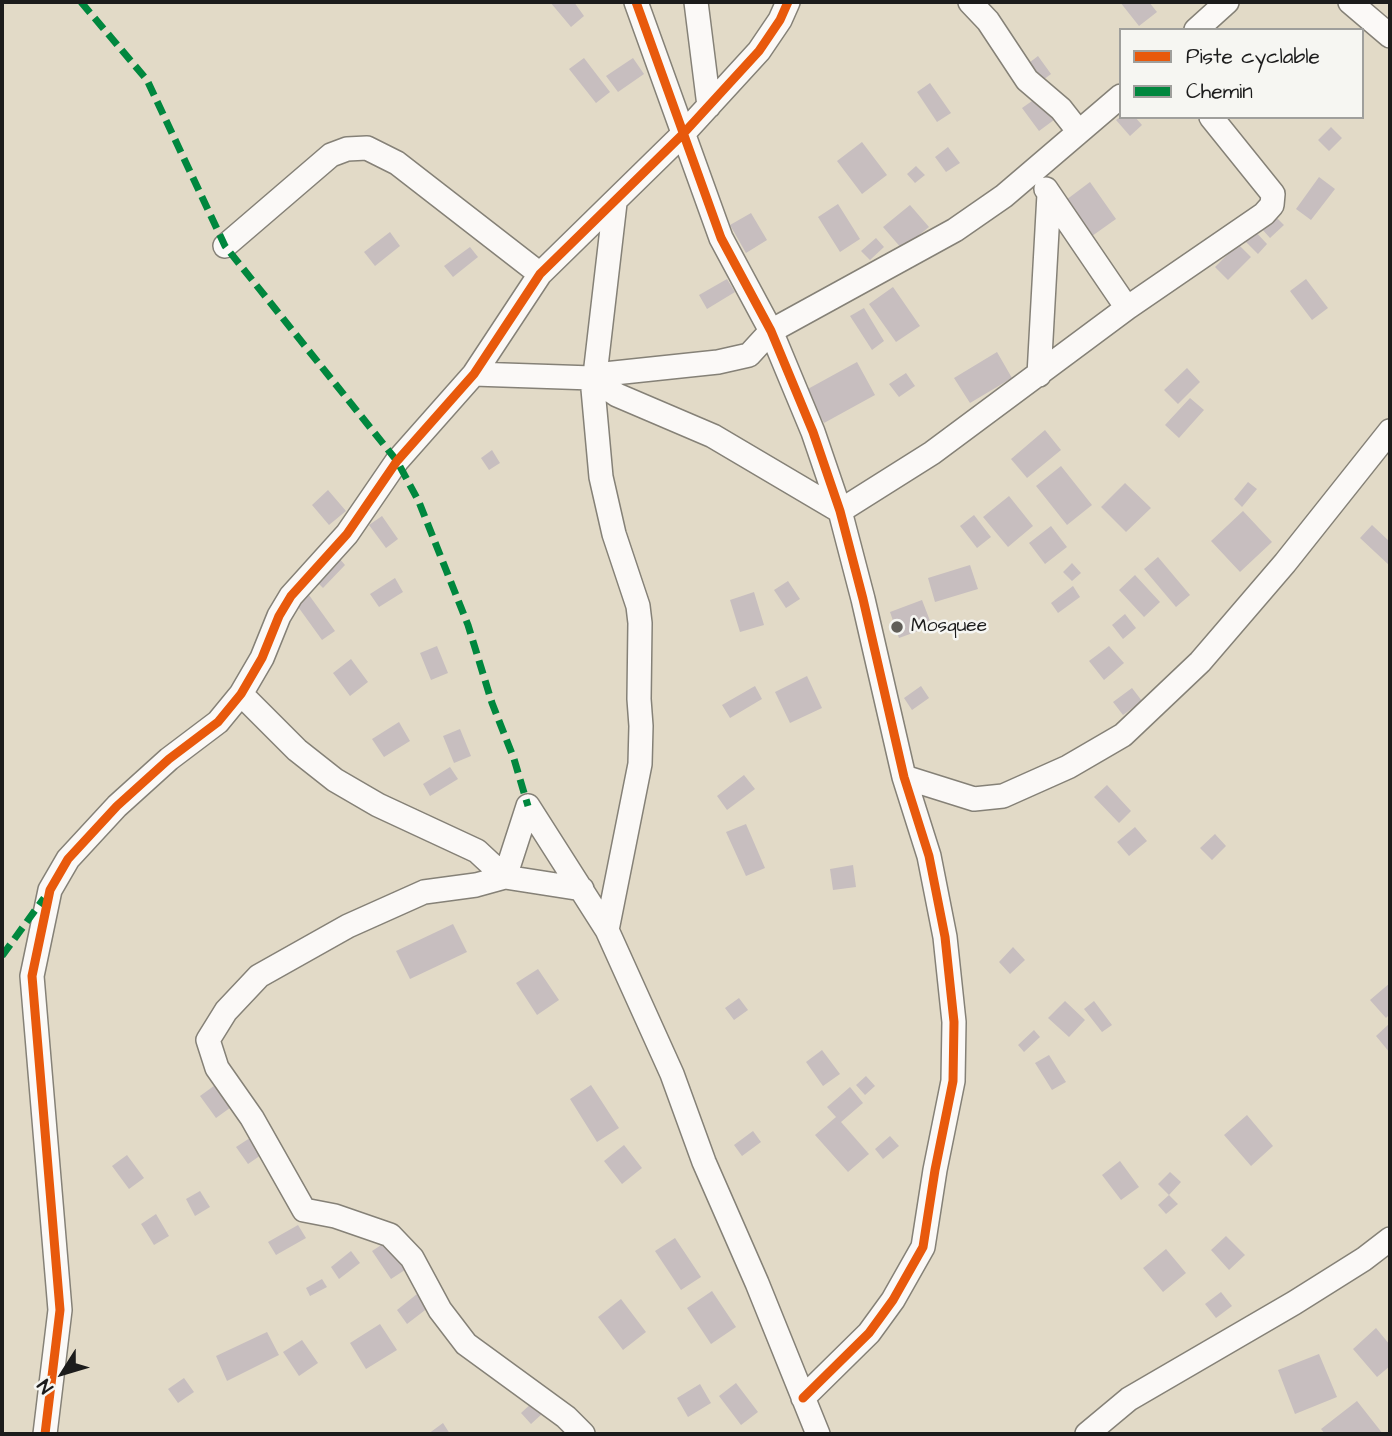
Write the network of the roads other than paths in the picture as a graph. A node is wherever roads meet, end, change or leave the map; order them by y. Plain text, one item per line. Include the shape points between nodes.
1 (636, 2) edge
2 (696, 2) edge
3 (788, 2) edge
4 (970, 2) edge
5 (1227, 2) edge
6 (1350, 2) edge
7 (1198, 28) edge
8 (1390, 36) edge
9 (1119, 98) edge
10 (709, 106) junction
11 (1213, 119) edge
12 (1079, 132) junction
13 (682, 135) junction
14 (1033, 171) junction
15 (1049, 194) junction
16 (615, 203) junction
17 (225, 246) dead end
18 (540, 274) junction
19 (1127, 308) junction
20 (771, 331) junction
21 (474, 374) junction
22 (1038, 375) junction
23 (594, 376) junction
24 (1390, 431) edge
25 (840, 511) junction
26 (241, 694) junction
27 (904, 777) junction
28 (505, 877) junction
29 (582, 889) junction
30 (607, 930) junction
31 (1390, 1239) edge
32 (803, 1398) junction
33 (45, 1434) edge
34 (583, 1434) edge
35 (818, 1434) edge
36 (1087, 1434) edge

1 - 13 street
2 - 10 street
3 - 10 street via 759,51
4 - 12 street via 1027,80 1061,109
5 - 7 street
6 - 8 street
9 - 12 street
10 - 13 street
11 - 19 street via 1273,194 1272,205
12 - 14 street
13 - 16 street
13 - 20 street via 720,238
14 - 15 street
14 - 20 street via 955,230
15 - 19 street
15 - 22 street
16 - 18 street
16 - 23 street
17 - 18 street via 331,155 367,148 397,163
18 - 21 street
19 - 22 street
20 - 23 street via 749,355
20 - 25 street
21 - 23 street
21 - 26 street via 397,461 347,534 291,596
22 - 25 street via 932,453
23 - 25 street via 617,395 713,436
23 - 30 street via 601,477 640,623 640,764
24 - 27 street via 1200,662 1123,735 1068,767 1003,796 974,799
25 - 27 street
26 - 28 street via 297,750 335,780 477,851
26 - 33 street via 218,722 117,806 68,859 50,890 32,976 60,1310
27 - 32 street via 929,856 945,937 954,1022 953,1081 923,1247 869,1333
28 - 29 street
28 - 29 street via 528,807
28 - 34 street via 424,892 348,926 259,976 226,1011 208,1040 217,1068 252,1118 304,1210 390,1235 412,1258 440,1310 466,1344
29 - 30 street
30 - 32 street via 672,1074
31 - 36 street via 1294,1303 1129,1399
32 - 35 street

